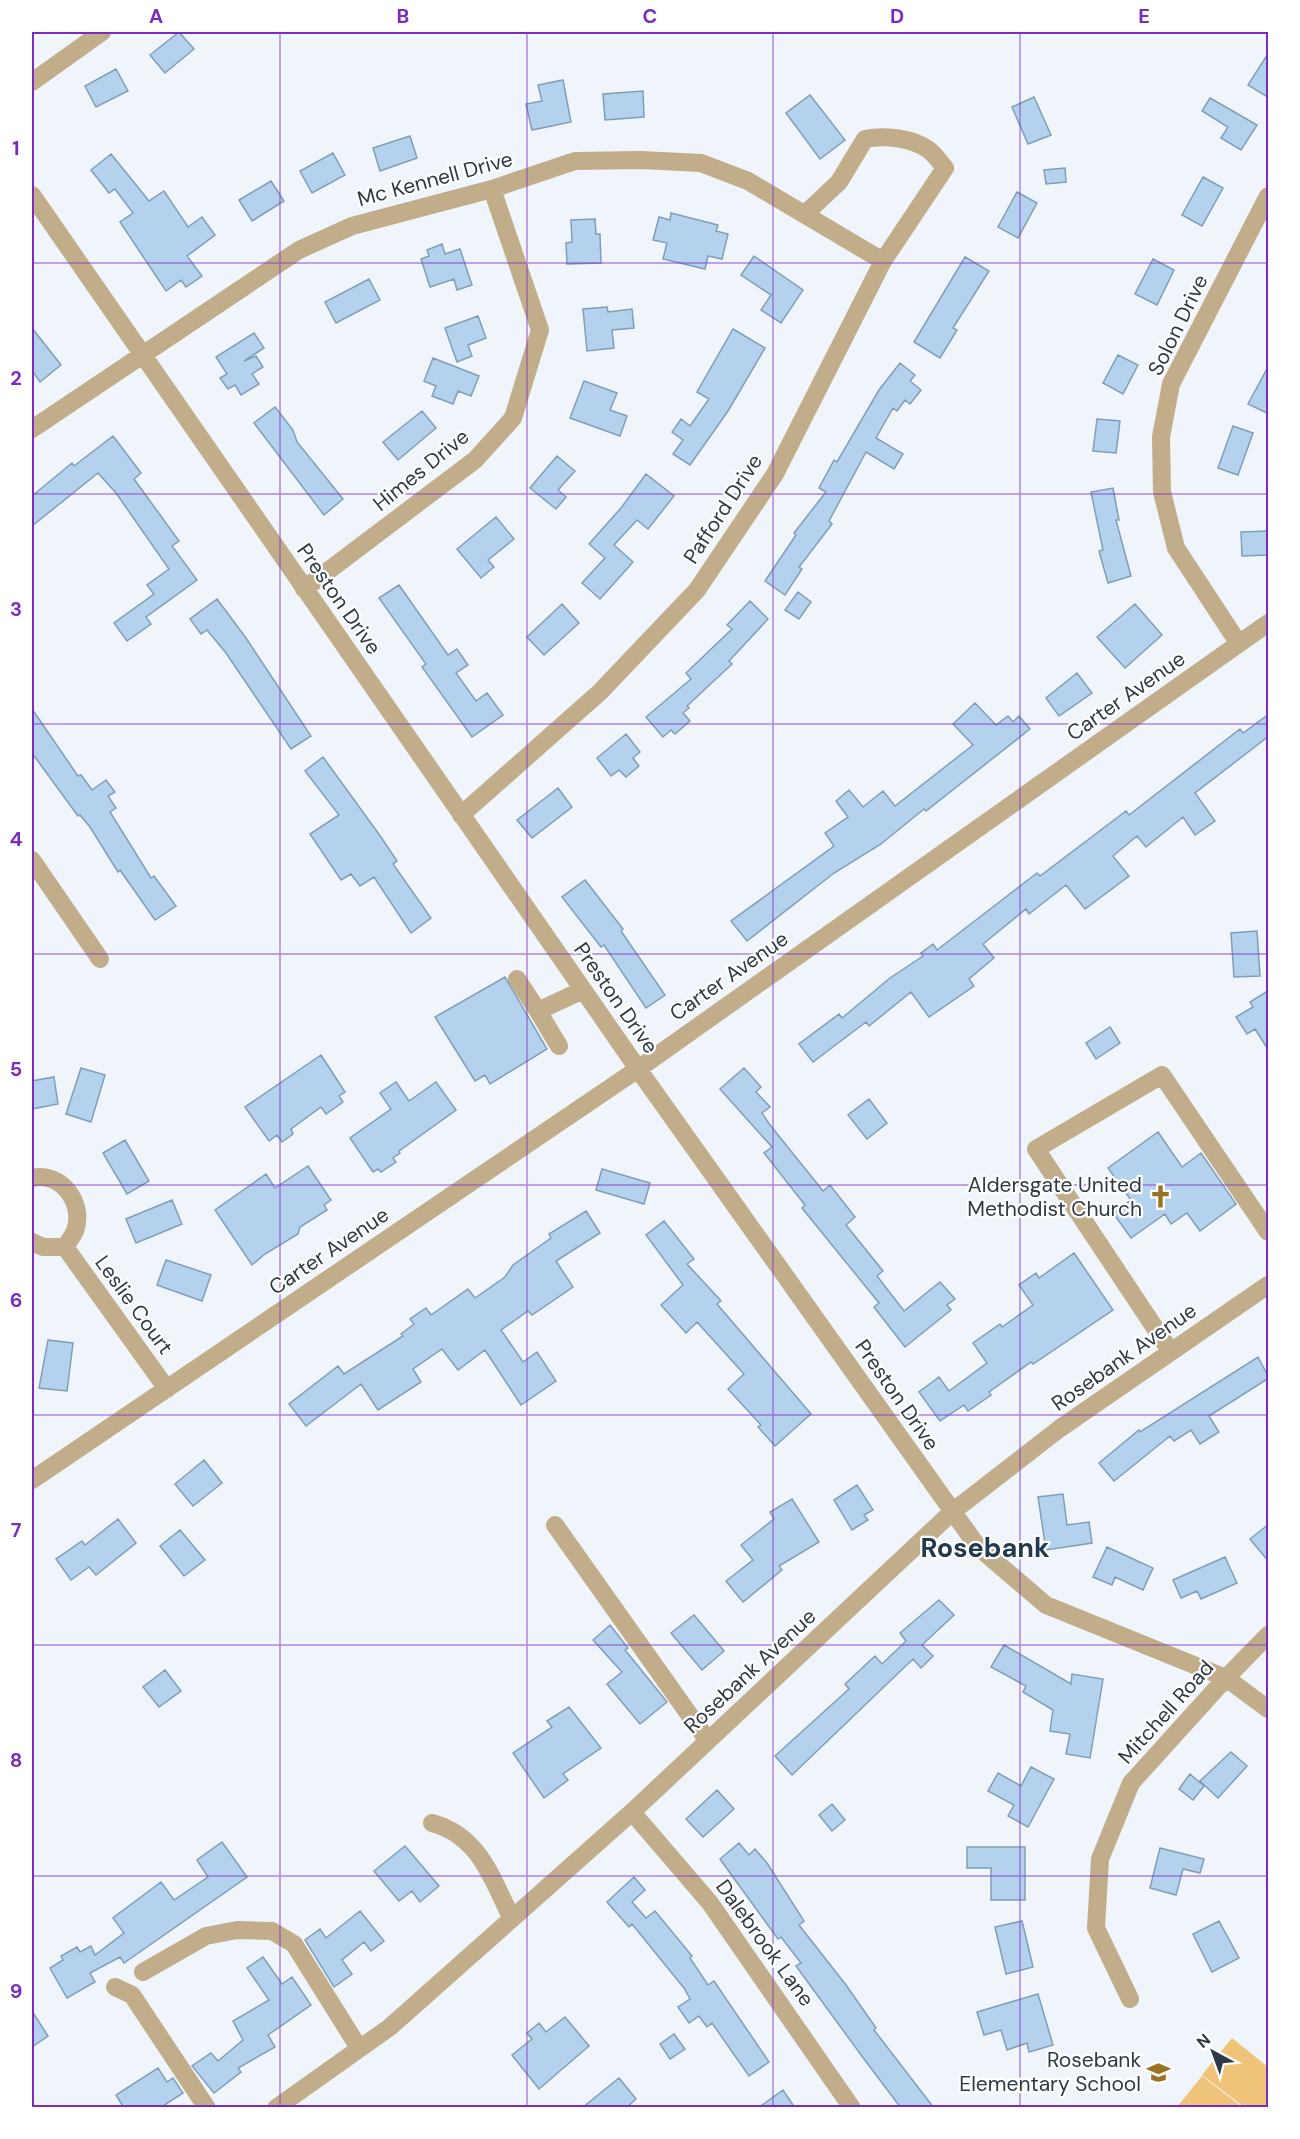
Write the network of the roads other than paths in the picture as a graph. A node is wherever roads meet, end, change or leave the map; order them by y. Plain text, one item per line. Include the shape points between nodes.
1 (102, 32) edge
2 (32, 82) edge
3 (492, 189) junction
4 (32, 195) edge
5 (1269, 196) edge
6 (805, 214) junction
7 (883, 261) junction
8 (142, 358) junction
9 (32, 429) edge
10 (304, 589) junction
11 (1269, 623) edge
12 (1239, 644) junction
13 (461, 815) junction
14 (32, 860) edge
15 (100, 958) dead end
16 (517, 979) dead end
17 (583, 990) junction
18 (538, 1011) junction
19 (559, 1046) dead end
20 (638, 1069) junction
21 (32, 1178) edge
22 (1269, 1232) edge
23 (32, 1242) edge
24 (65, 1247) junction
25 (1269, 1285) edge
26 (1171, 1352) junction
27 (167, 1389) junction
28 (32, 1480) edge
29 (952, 1512) junction
30 (555, 1525) dead end
31 (1269, 1635) edge
32 (1226, 1678) junction
33 (1269, 1709) edge
34 (708, 1741) junction
35 (632, 1812) junction
36 (432, 1823) dead end
37 (512, 1919) junction
38 (143, 1972) dead end
39 (115, 1987) dead end
40 (1130, 1999) dead end
41 (360, 2049) junction
42 (207, 2108) edge
43 (276, 2108) edge
44 (852, 2108) edge

1 - 2 street
3 - 6 street, Mc Kennell Drive via 575,161 701,163 748,181
3 - 8 street, Mc Kennell Drive via 352,226 299,250
3 - 10 street, Himes Drive via 540,330 513,418 475,460
4 - 8 street, Preston Drive
5 - 12 street, Solon Drive via 1171,384 1161,437 1162,492 1176,548
6 - 7 street, Mc Kennell Drive
6 - 7 street, Pafford Drive via 839,182 865,139 894,138 930,150 945,168
7 - 13 street, Pafford Drive via 775,474 697,590 600,692
8 - 9 street, Mc Kennell Drive
8 - 10 street, Preston Drive
10 - 13 street, Preston Drive
11 - 12 street, Carter Avenue
12 - 20 street, Carter Avenue
13 - 17 street, Preston Drive
14 - 15 street
16 - 18 street
17 - 18 street
17 - 20 street, Preston Drive
18 - 19 street
20 - 27 street, Carter Avenue
20 - 29 street, Preston Drive
21 - 24 street, Leslie Court via 44,1175 62,1183 75,1204 76,1231
22 - 26 street via 1162,1075 1036,1149
23 - 24 street, Leslie Court via 43,1247
24 - 27 street, Leslie Court
25 - 26 street, Rosebank Avenue
26 - 29 street, Rosebank Avenue via 1059,1429
27 - 28 street, Carter Avenue
29 - 32 street, Preston Drive via 978,1547 1046,1605
29 - 34 street, Rosebank Avenue
30 - 34 street
31 - 32 street, Mitchell Road
32 - 33 street, Preston Drive
32 - 40 street, Mitchell Road via 1131,1783 1100,1859 1096,1928
34 - 35 street, Rosebank Avenue
35 - 37 street, Rosebank Avenue
35 - 44 street, Dalebrook Lane via 710,1903
36 - 37 street via 451,1828 468,1841 481,1857
37 - 41 street, Rosebank Avenue
38 - 41 street via 206,1936 237,1930 272,1931 294,1944
39 - 42 street via 132,1995
41 - 43 street, Rosebank Avenue

